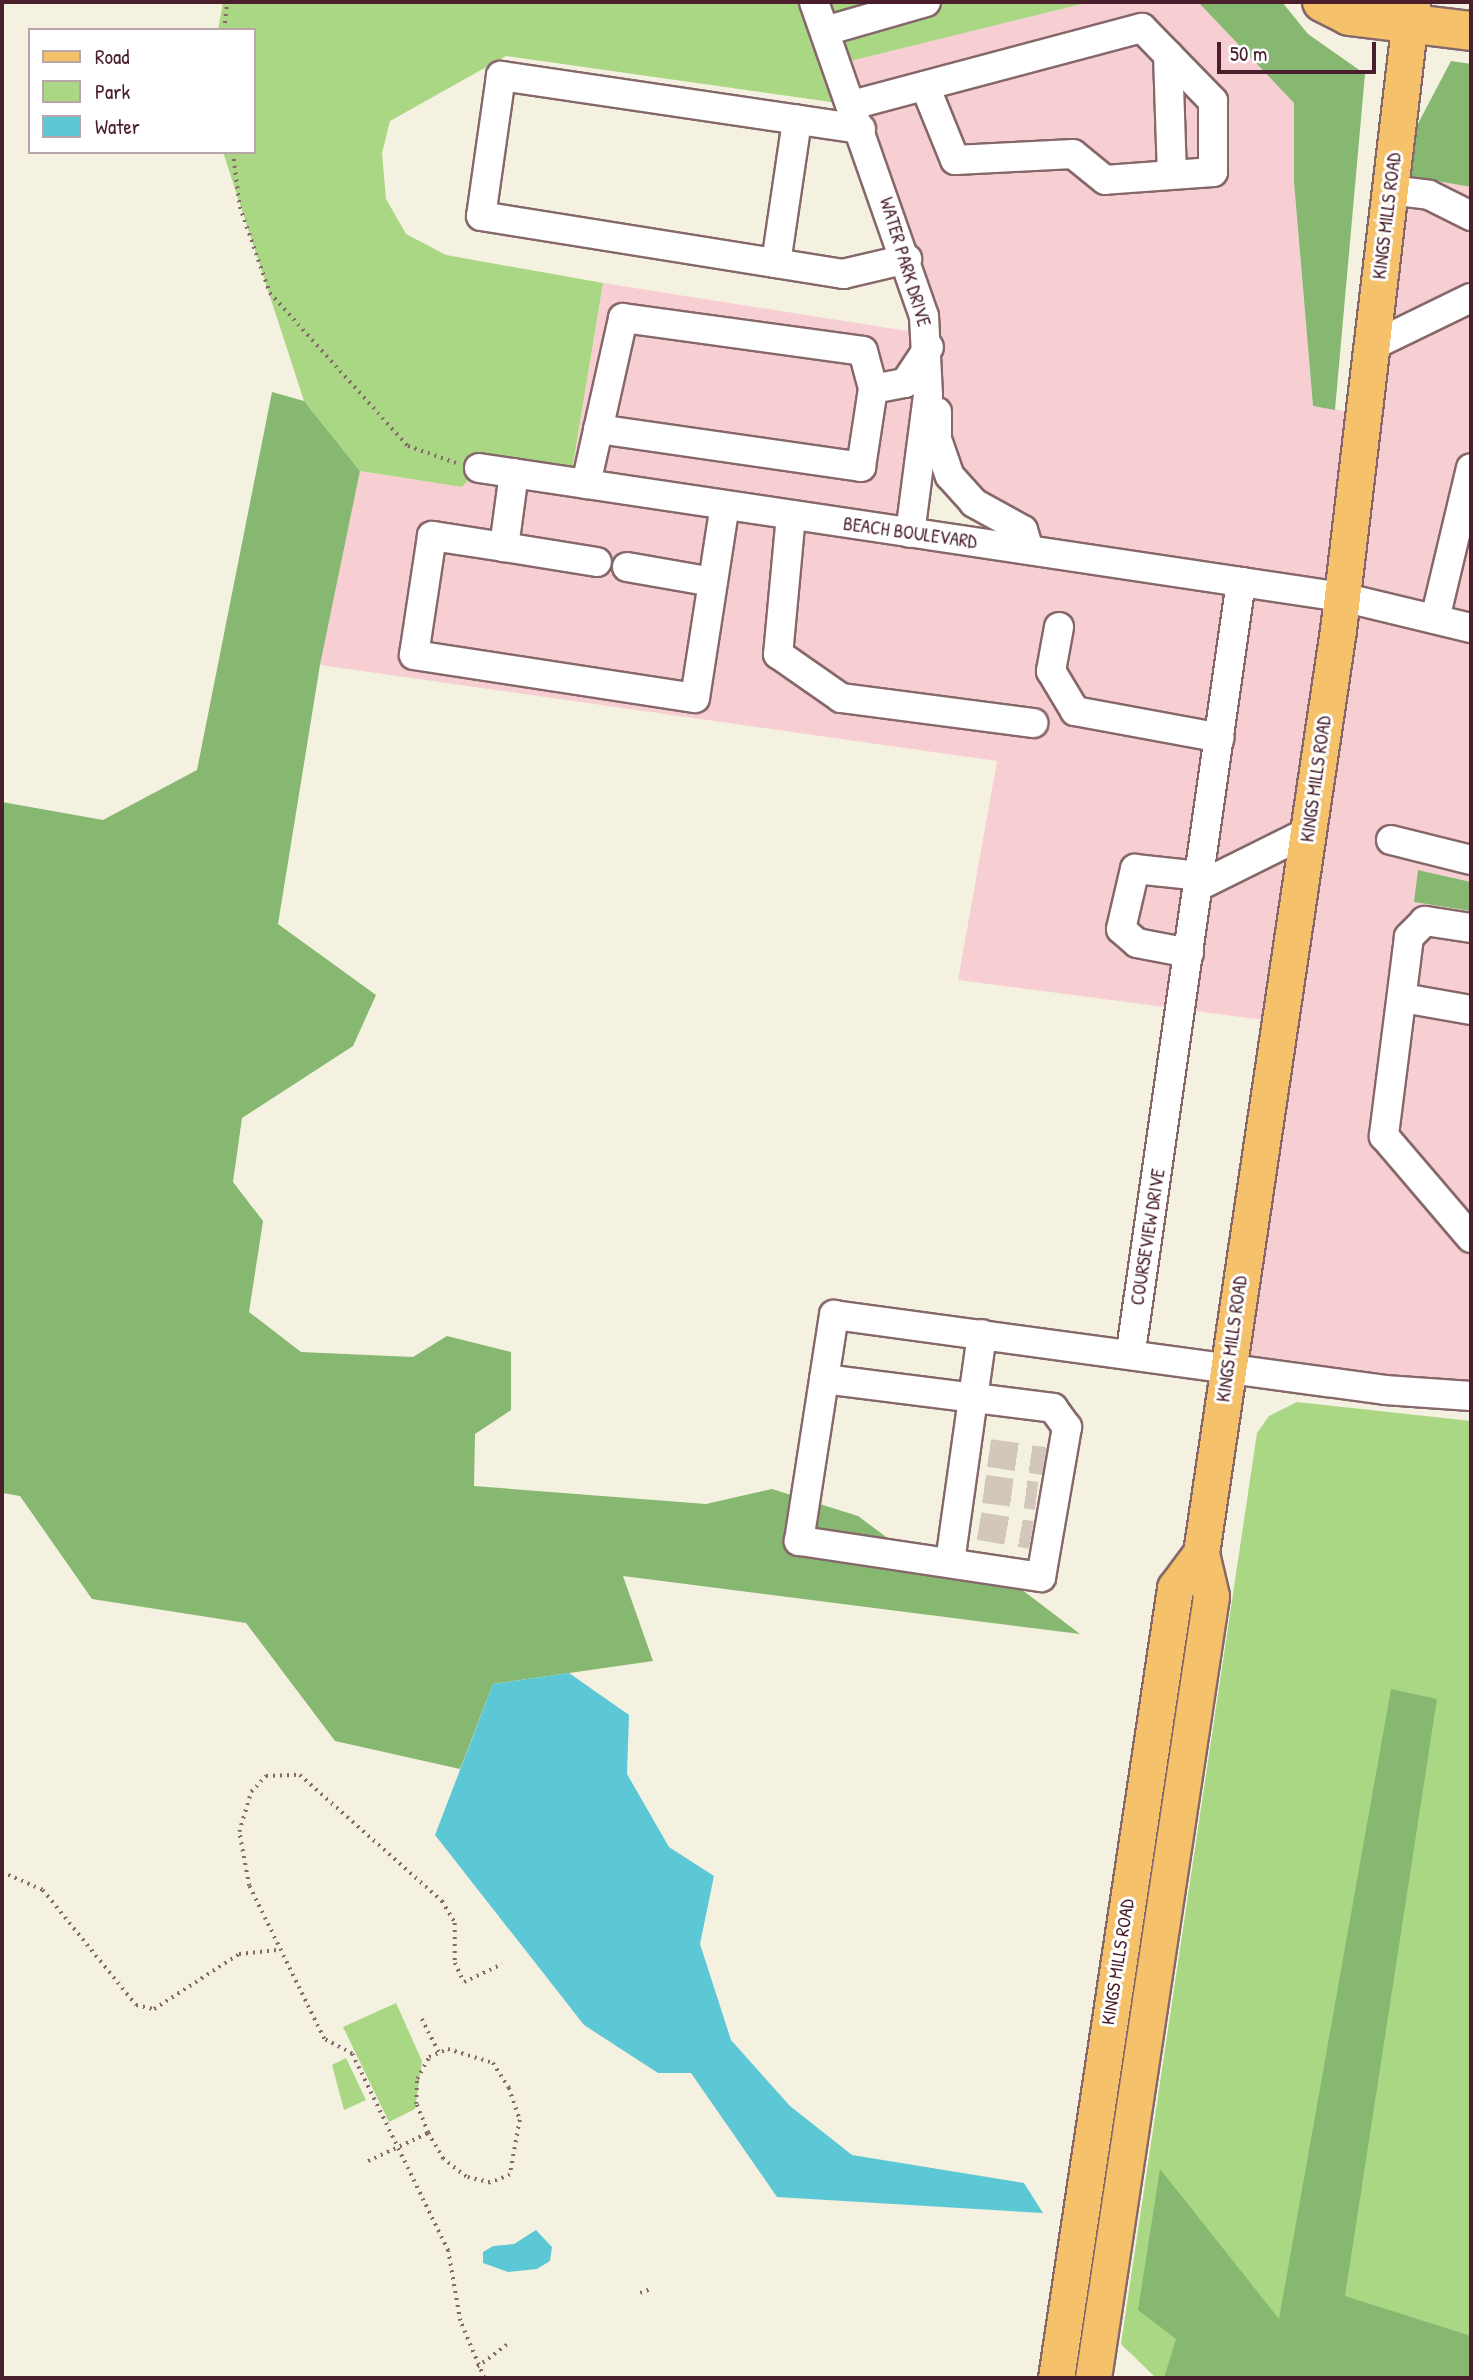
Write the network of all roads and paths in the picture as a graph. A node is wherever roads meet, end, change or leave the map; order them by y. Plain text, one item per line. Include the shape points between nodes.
1 (227, 2) edge
2 (814, 2) edge
3 (1322, 2) edge
4 (910, 4) edge
5 (1410, 13) edge
6 (224, 28) edge
7 (1471, 31) edge
8 (825, 32) junction
9 (1168, 55) junction
10 (925, 86) junction
11 (857, 117) junction
12 (797, 120) junction
13 (233, 154) edge
14 (1172, 174) junction
15 (1390, 190) junction
16 (1471, 215) edge
17 (908, 258) junction
18 (776, 263) junction
19 (1471, 298) edge
20 (1372, 346) junction
21 (929, 347) junction
22 (873, 389) junction
23 (598, 429) junction
24 (479, 468) joint
25 (1471, 468) edge
26 (514, 473) junction
27 (586, 484) junction
28 (725, 505) junction
29 (791, 515) junction
30 (910, 533) junction
31 (504, 547) junction
32 (1030, 550) junction
33 (597, 562) dead end
34 (627, 567) dead end
35 (713, 582) junction
36 (1241, 582) junction
37 (1342, 597) junction
38 (1435, 619) junction
39 (1059, 627) dead end
40 (1471, 628) edge
41 (1033, 723) dead end
42 (1220, 738) junction
43 (1308, 832) junction
44 (1391, 840) dead end
45 (1471, 860) edge
46 (1199, 881) junction
47 (1471, 928) edge
48 (1189, 953) junction
49 (1403, 998) junction
50 (1471, 1010) edge
51 (1471, 1238) edge
52 (982, 1334) junction
53 (1131, 1351) junction
54 (1228, 1367) junction
55 (824, 1379) junction
56 (1471, 1395) edge
57 (974, 1399) junction
58 (1201, 1553) junction
59 (950, 1562) junction
60 (2, 1872) edge
61 (277, 1950) junction
62 (502, 1964) dead end
63 (422, 2019) dead end
64 (439, 2053) junction
65 (428, 2133) junction
66 (396, 2147) junction
67 (368, 2161) dead end
68 (651, 2289) dead end
69 (640, 2293) dead end
70 (508, 2344) dead end
71 (477, 2367) junction
72 (484, 2378) edge
73 (1056, 2378) edge
74 (1093, 2378) edge

1 - 6 path
2 - 8 street, WATER PARK DRIVE
3 - 5 highway via 1349,16
4 - 8 street
5 - 7 highway
5 - 15 main road, KINGS MILLS ROAD
8 - 11 street, WATER PARK DRIVE
9 - 10 street via 1142,28
9 - 14 street
9 - 14 street via 1213,101 1213,172
10 - 11 street
10 - 14 street via 955,160 1073,154 1105,180
11 - 12 street
11 - 17 street, WATER PARK DRIVE
12 - 18 street
12 - 18 street via 501,76 481,216
13 - 24 path via 240,207 270,293 408,446
15 - 16 street via 1429,195
15 - 20 main road, KINGS MILLS ROAD
17 - 18 street via 843,274
17 - 21 street, WATER PARK DRIVE
19 - 20 street
20 - 37 main road, KINGS MILLS ROAD
21 - 22 street via 905,383
21 - 30 street, WATER PARK DRIVE
21 - 32 street via 937,439 950,476 974,503 1023,530
22 - 23 street via 861,467
22 - 23 street via 863,351 623,318
23 - 27 street
24 - 26 street, BEACH BOULEVARD
25 - 38 street
26 - 27 street, BEACH BOULEVARD
26 - 31 street
27 - 28 street, BEACH BOULEVARD
28 - 29 street, BEACH BOULEVARD
28 - 35 street
29 - 30 street, BEACH BOULEVARD
29 - 41 street via 780,588 779,654 841,698
30 - 32 street, BEACH BOULEVARD
31 - 33 street
31 - 35 street via 432,536 414,654 695,698
32 - 36 street, BEACH BOULEVARD
34 - 35 street
36 - 37 street, BEACH BOULEVARD
36 - 42 street, COURSEVIEW DRIVE
37 - 38 street, BEACH BOULEVARD
37 - 43 main road, KINGS MILLS ROAD
38 - 40 street, BEACH BOULEVARD
39 - 42 street via 1051,671 1075,712
42 - 46 street, COURSEVIEW DRIVE
43 - 46 street
43 - 54 main road, KINGS MILLS ROAD
44 - 45 street
46 - 48 street, COURSEVIEW DRIVE
46 - 48 street via 1135,869 1121,929 1137,943
47 - 49 street via 1425,921 1409,937
48 - 53 street, COURSEVIEW DRIVE
49 - 50 street
49 - 51 street via 1384,1136
52 - 53 street
52 - 55 street via 834,1315
52 - 57 street
53 - 54 street
54 - 56 street
54 - 58 main road, KINGS MILLS ROAD
55 - 57 street
55 - 59 street via 799,1541
57 - 59 street via 978,1451 967,1524
57 - 59 street via 1053,1409 1067,1427 1052,1463 1045,1498 1041,1577
58 - 73 main road, KINGS MILLS ROAD via 1175,1588
58 - 74 main road, KINGS MILLS ROAD via 1211,1596
60 - 61 path via 43,1891 136,2004 154,2009 255,1949
61 - 62 path via 249,1886 239,1832 251,1792 266,1776 283,1772 300,1775 442,1900 455,1923 455,1963 464,1982
61 - 66 path via 324,2039 352,2054
63 - 64 path
64 - 65 path via 429,2057 417,2079 416,2104
64 - 65 path via 470,2052 493,2063 520,2120 519,2151 510,2175 490,2183 466,2177 443,2159
65 - 66 path
66 - 67 path
66 - 71 path via 448,2251 460,2321
68 - 69 path
70 - 71 path
71 - 72 path

